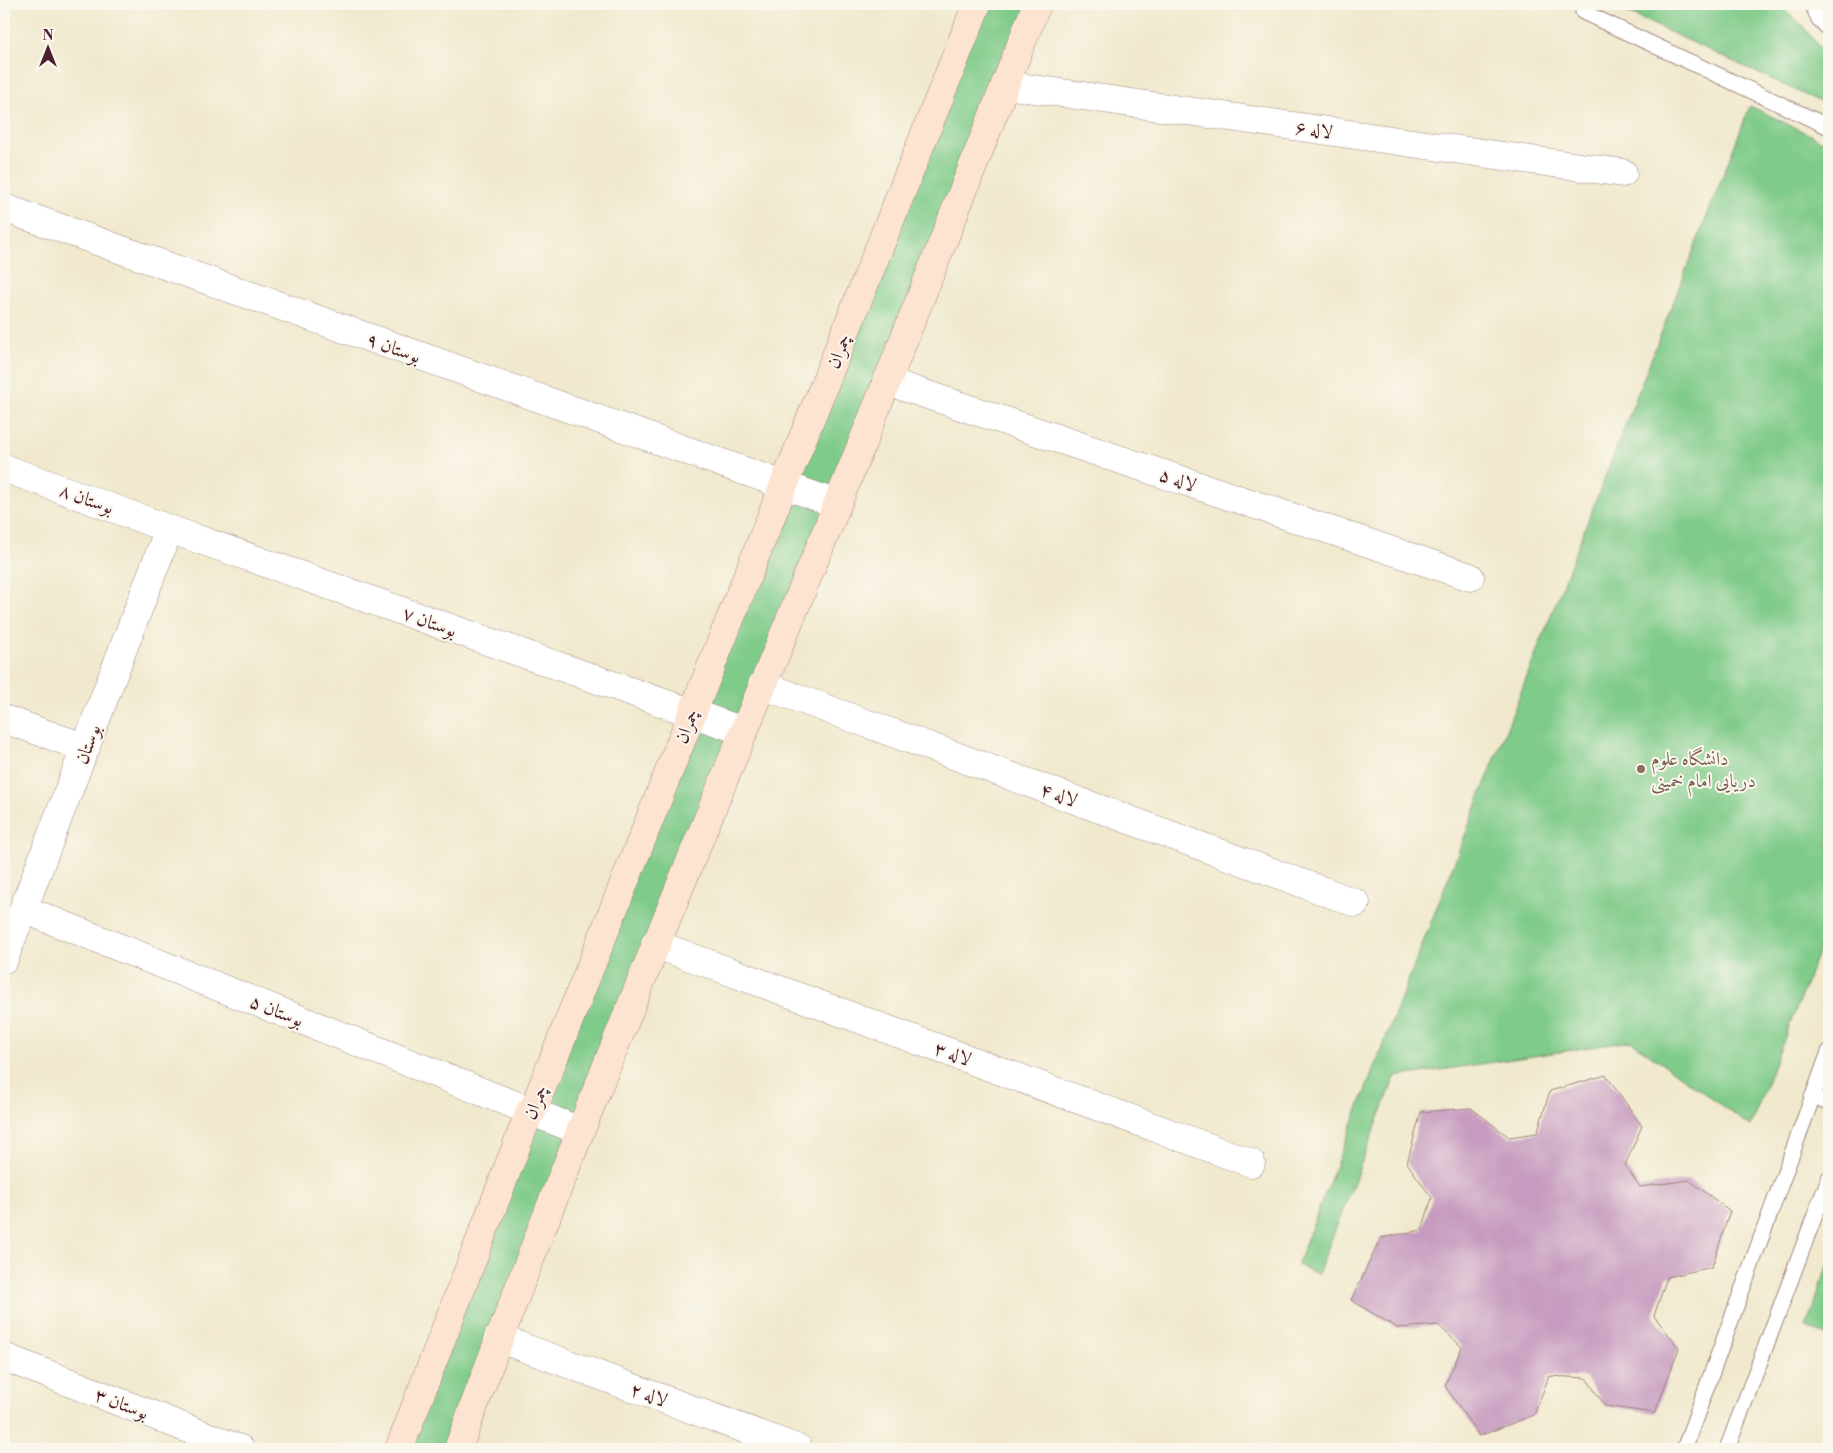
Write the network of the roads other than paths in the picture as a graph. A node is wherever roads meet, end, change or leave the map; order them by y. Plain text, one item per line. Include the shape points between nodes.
1 (977, 4) edge
2 (1037, 4) edge
3 (1586, 4) edge
4 (1812, 4) edge
5 (1829, 29) edge
6 (1005, 85) junction
7 (1829, 127) edge
8 (1622, 172) dead end
9 (4, 208) edge
10 (886, 381) junction
11 (4, 468) edge
12 (785, 486) junction
13 (837, 504) junction
14 (169, 528) junction
15 (1470, 577) dead end
16 (762, 685) junction
17 (691, 714) junction
18 (4, 719) edge
19 (742, 731) junction
20 (86, 748) junction
21 (1356, 903) dead end
22 (23, 909) junction
23 (656, 944) junction
24 (4, 959) edge
25 (1829, 1052) edge
26 (1812, 1097) junction
27 (1829, 1103) edge
28 (530, 1111) junction
29 (580, 1131) junction
30 (1251, 1163) dead end
31 (1829, 1178) edge
32 (498, 1338) junction
33 (4, 1357) edge
34 (240, 1449) edge
35 (399, 1449) edge
36 (458, 1449) edge
37 (799, 1449) edge
38 (1684, 1449) edge
39 (1727, 1449) edge

1 - 12 street, چمران
2 - 6 street
3 - 7 lane via 1583,12
4 - 5 lane via 1819,19
6 - 8 street, لاله ۶
6 - 10 street
9 - 12 street, بوستان ۹
10 - 13 street
10 - 15 street, لاله ۵
11 - 14 street, بوستان ۸
12 - 13 street, بوستان ۹
12 - 17 street, چمران
13 - 16 street
14 - 17 street, بوستان ۷
14 - 20 street, بوستان
16 - 19 street
16 - 21 street, لاله ۴
17 - 19 street, بوستان ۷
17 - 28 street, چمران
18 - 20 street
19 - 23 street
20 - 22 street, بوستان
22 - 24 street, بوستان
22 - 28 street, بوستان ۵
23 - 29 street
23 - 30 street, لاله ۳
25 - 26 lane
26 - 27 lane
26 - 38 lane
28 - 29 street, بوستان ۵
28 - 35 street, چمران
29 - 32 street
31 - 39 lane
32 - 36 street
32 - 37 street, لاله ۲
33 - 34 street, بوستان ۳

